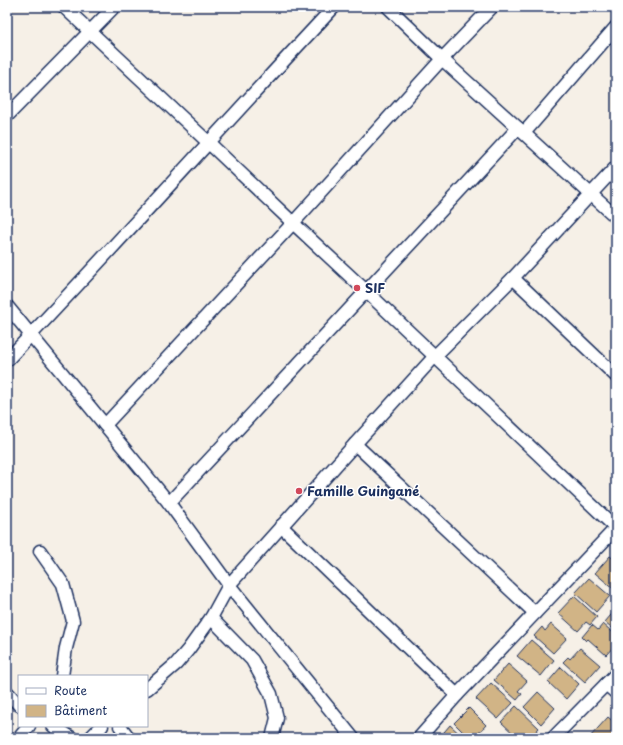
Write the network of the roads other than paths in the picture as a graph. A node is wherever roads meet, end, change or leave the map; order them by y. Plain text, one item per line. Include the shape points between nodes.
1 (64, 7) edge
2 (114, 7) edge
3 (334, 7) edge
4 (388, 7) edge
5 (492, 7) edge
6 (616, 27) edge
7 (90, 31) junction
8 (442, 59) junction
9 (7, 116) edge
10 (521, 130) junction
11 (209, 143) junction
12 (616, 167) edge
13 (591, 193) junction
14 (616, 217) edge
15 (293, 223) junction
16 (513, 278) junction
17 (367, 292) junction
18 (7, 306) edge
19 (31, 335) junction
20 (435, 356) junction
21 (7, 360) edge
22 (616, 376) edge
23 (105, 425) junction
24 (354, 444) junction
25 (169, 503) junction
26 (281, 526) junction
27 (616, 528) edge
28 (40, 551) dead end
29 (229, 585) junction
30 (535, 613) junction
31 (211, 618) junction
32 (616, 674) edge
33 (62, 675) edge
34 (606, 684) junction
35 (148, 688) edge
36 (7, 692) edge
37 (616, 693) edge
38 (457, 695) junction
39 (18, 704) edge
40 (28, 727) edge
41 (55, 727) edge
42 (101, 727) edge
43 (121, 727) edge
44 (19, 738) edge
45 (72, 738) edge
46 (90, 738) edge
47 (129, 738) edge
48 (272, 738) edge
49 (354, 738) edge
50 (419, 738) edge
51 (553, 738) edge

1 - 7 street
2 - 7 street
3 - 11 street
4 - 8 street
5 - 8 street
6 - 10 street
7 - 9 street
7 - 11 street
8 - 10 street
8 - 15 street
10 - 13 street
10 - 17 street
11 - 15 street
11 - 19 street
12 - 13 street
13 - 14 street
13 - 16 street
15 - 17 street
15 - 23 street
16 - 20 street
16 - 22 street
17 - 20 street
17 - 25 street
18 - 19 street
19 - 21 street
19 - 23 street
20 - 24 street
20 - 27 street
23 - 25 street
24 - 26 street
24 - 30 street
25 - 29 street
26 - 29 street
26 - 38 street
27 - 30 street
28 - 33 street via 63,584 73,621
29 - 31 street
29 - 49 street
30 - 38 street
31 - 35 street via 176,664
31 - 48 street via 252,660 271,694 277,718
32 - 34 street
34 - 37 street
34 - 51 street
36 - 39 street
38 - 50 street
40 - 44 street
41 - 45 street
42 - 46 street
43 - 47 street

